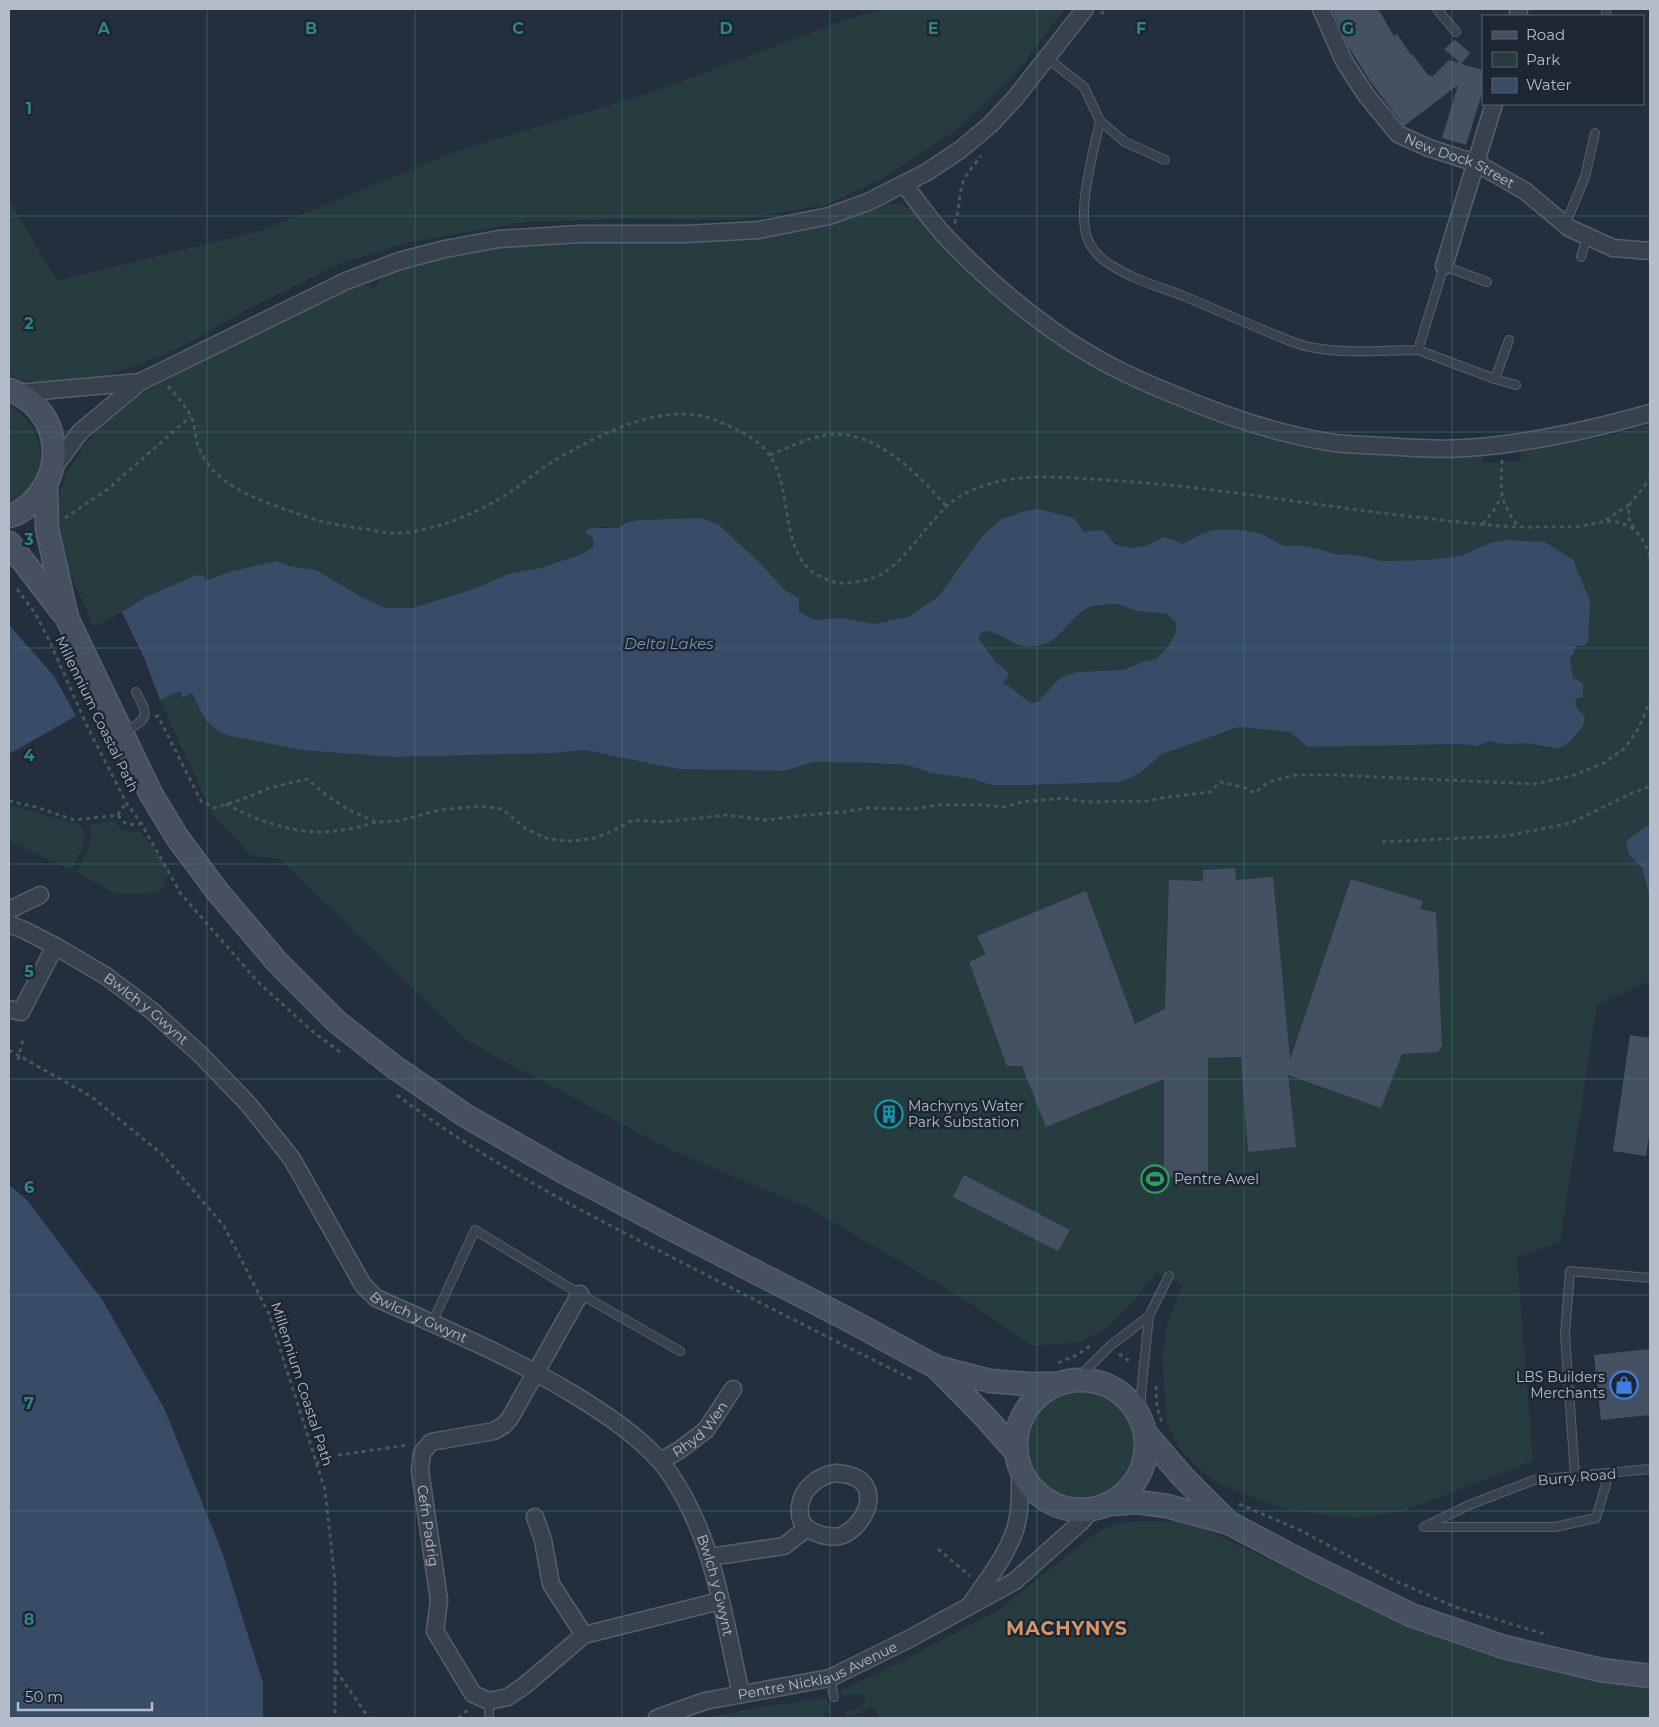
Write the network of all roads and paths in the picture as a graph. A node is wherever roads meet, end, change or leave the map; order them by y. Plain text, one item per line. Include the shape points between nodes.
1 (1085, 9) edge
2 (1321, 9) edge
3 (1436, 9) edge
4 (1456, 32) dead end
5 (1047, 58) junction
6 (1494, 105) edge
7 (1100, 121) junction
8 (1595, 134) dead end
9 (1165, 160) dead end
10 (1476, 163) junction
11 (904, 184) junction
12 (1565, 225) junction
13 (1587, 237) junction
14 (1650, 251) edge
15 (1581, 257) dead end
16 (1444, 266) junction
17 (1487, 282) dead end
18 (1509, 340) dead end
19 (1418, 350) junction
20 (162, 371) junction
21 (1495, 379) junction
22 (140, 382) junction
23 (1516, 385) dead end
24 (14, 392) edge
25 (1650, 413) edge
26 (190, 417) junction
27 (1500, 444) junction
28 (770, 455) junction
29 (50, 478) junction
30 (1650, 479) edge
31 (108, 489) dead end
32 (1501, 496) junction
33 (1630, 504) junction
34 (947, 507) junction
35 (9, 516) edge
36 (1606, 520) junction
37 (1483, 524) junction
38 (1518, 526) junction
39 (1634, 529) junction
40 (9, 544) edge
41 (1650, 557) edge
42 (17, 589) dead end
43 (67, 618) junction
44 (136, 692) dead end
45 (1650, 701) edge
46 (145, 717) junction
47 (117, 725) junction
48 (1650, 786) edge
49 (9, 801) edge
50 (225, 804) junction
51 (118, 815) junction
52 (376, 822) junction
53 (141, 824) dead end
54 (1382, 842) dead end
55 (40, 895) dead end
56 (9, 910) edge
57 (9, 924) edge
58 (55, 946) junction
59 (9, 1009) edge
60 (23, 1039) dead end
61 (9, 1050) edge
62 (19, 1058) junction
63 (1169, 1276) dead end
64 (1650, 1278) edge
65 (580, 1294) junction
66 (1149, 1316) junction
67 (432, 1323) junction
68 (1110, 1346) junction
69 (680, 1351) dead end
70 (1144, 1364) junction
71 (936, 1367) junction
72 (535, 1372) junction
73 (1062, 1377) junction
74 (733, 1389) dead end
75 (1150, 1426) junction
76 (410, 1445) dead end
77 (1018, 1460) junction
78 (660, 1462) junction
79 (316, 1464) junction
80 (1650, 1469) edge
81 (1609, 1474) junction
82 (1575, 1476) junction
83 (1100, 1507) junction
84 (1230, 1512) junction
85 (535, 1517) dead end
86 (807, 1528) junction
87 (938, 1549) dead end
88 (710, 1557) junction
89 (982, 1586) junction
90 (720, 1601) junction
91 (969, 1606) junction
92 (584, 1634) junction
93 (1549, 1635) dead end
94 (335, 1671) junction
95 (1650, 1676) edge
96 (830, 1678) junction
97 (742, 1694) junction
98 (834, 1697) dead end
99 (489, 1701) junction
100 (335, 1718) edge
101 (369, 1718) edge
102 (489, 1718) edge
103 (657, 1718) edge

1 - 5 street
2 - 10 street, New Dock Street via 1344,61 1366,95 1398,134
3 - 4 lane
5 - 7 lane via 1084,87
5 - 11 street via 1016,98 990,124 960,150
6 - 10 street
7 - 9 lane via 1125,142
7 - 19 lane via 1087,187 1084,223 1089,243 1100,258 1136,278 1293,342 1338,350
8 - 12 lane via 1585,177
10 - 12 street, New Dock Street via 1525,191
10 - 16 street
11 - 20 street via 830,216 759,230 580,234 499,239 444,249 399,261 346,281
11 - 27 street via 944,235 976,267 1047,325 1124,373 1221,414 1291,435 1337,443 1411,448
12 - 13 street, New Dock Street
13 - 14 street, New Dock Street via 1613,248
13 - 15 lane
16 - 17 lane
16 - 19 lane
18 - 21 lane
19 - 21 lane
20 - 22 street
20 - 26 path
21 - 23 lane
22 - 24 street
22 - 29 street via 80,432
24 - 29 main road via 36,406 49,424 55,446
25 - 27 street via 1541,439
26 - 28 path via 202,456 216,473 240,490 275,506 335,526 396,534 437,526 474,512 504,496 550,462 608,433 662,415 708,417 756,441
26 - 31 path
27 - 32 path
28 - 34 path via 813,438 834,434 858,437 880,446 916,475
28 - 34 path via 778,473 794,544 804,566 838,584 881,574 898,561
29 - 35 main road via 32,504
29 - 43 main road via 47,529
30 - 33 path
32 - 37 path
32 - 38 path via 1507,512
33 - 36 path
33 - 39 path via 1628,516
34 - 37 path via 979,486 1008,480 1058,477 1196,487
36 - 38 path via 1578,527
36 - 39 path
37 - 38 path
39 - 41 path via 1645,542
40 - 43 main road
42 - 51 path, Millennium Coastal Path via 35,612 127,804
43 - 47 main road
44 - 46 lane via 146,710
45 - 52 path via 1625,748 1604,763 1575,776 1534,784 1295,775 1269,782 1254,793 1220,782 1210,792 1147,801 1085,802 1063,798 1004,807 867,808 767,820 726,815 663,822 633,820 598,837 568,841 548,839 526,829 502,809 480,806
46 - 47 lane via 139,723
46 - 50 path via 158,716 201,801 215,808
47 - 71 main road via 151,794 177,837 217,891 278,962 337,1022 393,1066 466,1116 564,1172
48 - 54 path via 1571,823 1506,836
49 - 51 path via 74,820
50 - 52 path via 273,824 318,832
50 - 52 path via 307,779 351,811
51 - 53 path via 128,825
55 - 56 street
57 - 58 street, Bwlch y Gwynt
58 - 59 street via 21,1012
58 - 67 street, Bwlch y Gwynt via 106,976 152,1010 202,1056 249,1105 292,1159 363,1285 376,1298
60 - 62 path
61 - 62 path, Millennium Coastal Path
62 - 79 path, Millennium Coastal Path via 92,1097 163,1155 224,1226 269,1314
63 - 66 lane
64 - 82 lane via 1570,1271 1565,1334
65 - 67 lane via 475,1230
65 - 69 lane
65 - 72 street, Cefn Padrig
66 - 68 lane
66 - 70 lane
67 - 72 street, Bwlch y Gwynt
68 - 70 path via 1133,1363
68 - 73 lane
68 - 73 path via 1102,1339 1077,1355
70 - 75 lane
70 - 75 path via 1155,1366 1157,1408
71 - 73 main road via 990,1381 1027,1384
71 - 77 main road via 986,1418
72 - 78 street, Bwlch y Gwynt via 627,1430
72 - 99 street, Cefn Padrig via 504,1425 494,1431 431,1442 422,1453 420,1472 438,1600 435,1631 473,1694
73 - 75 main road via 1111,1387 1123,1395
73 - 77 main road via 1029,1405 1020,1420 1016,1436
74 - 78 street, Rhyd Wen via 706,1430
75 - 83 main road via 1144,1462 1138,1476 1126,1492
75 - 84 main road via 1184,1477
76 - 79 path via 332,1456
77 - 83 main road via 1027,1482 1051,1504 1070,1510
77 - 89 street, Pentre Nicklaus Avenue via 1020,1499 1015,1530 1005,1552
78 - 88 street, Bwlch y Gwynt via 684,1498
79 - 94 path, Millennium Coastal Path via 325,1490 335,1581
80 - 81 lane, Burry Road
81 - 82 lane, Burry Road
81 - 82 lane, Burry Road via 1596,1518 1555,1526 1424,1527 1469,1505 1534,1480
83 - 84 main road via 1137,1502
83 - 91 street, Pentre Nicklaus Avenue via 1015,1581
84 - 93 path via 1302,1531 1389,1578 1455,1607
84 - 95 main road via 1309,1565 1411,1615 1504,1647 1601,1670
85 - 92 street via 552,1584
86 - 86 street via 801,1522 800,1505 810,1485 836,1473 849,1474 862,1482 867,1491 867,1507 854,1528 842,1536 828,1536
86 - 88 street via 784,1546
87 - 89 path
88 - 90 street, Bwlch y Gwynt
89 - 91 street, Pentre Nicklaus Avenue
90 - 92 street
90 - 97 street, Bwlch y Gwynt
91 - 96 street, Pentre Nicklaus Avenue
92 - 99 street via 524,1686 508,1697
94 - 100 path, Millennium Coastal Path
94 - 101 path
96 - 97 street, Pentre Nicklaus Avenue
96 - 98 lane
97 - 103 street, Pentre Nicklaus Avenue via 705,1701
99 - 102 lane

